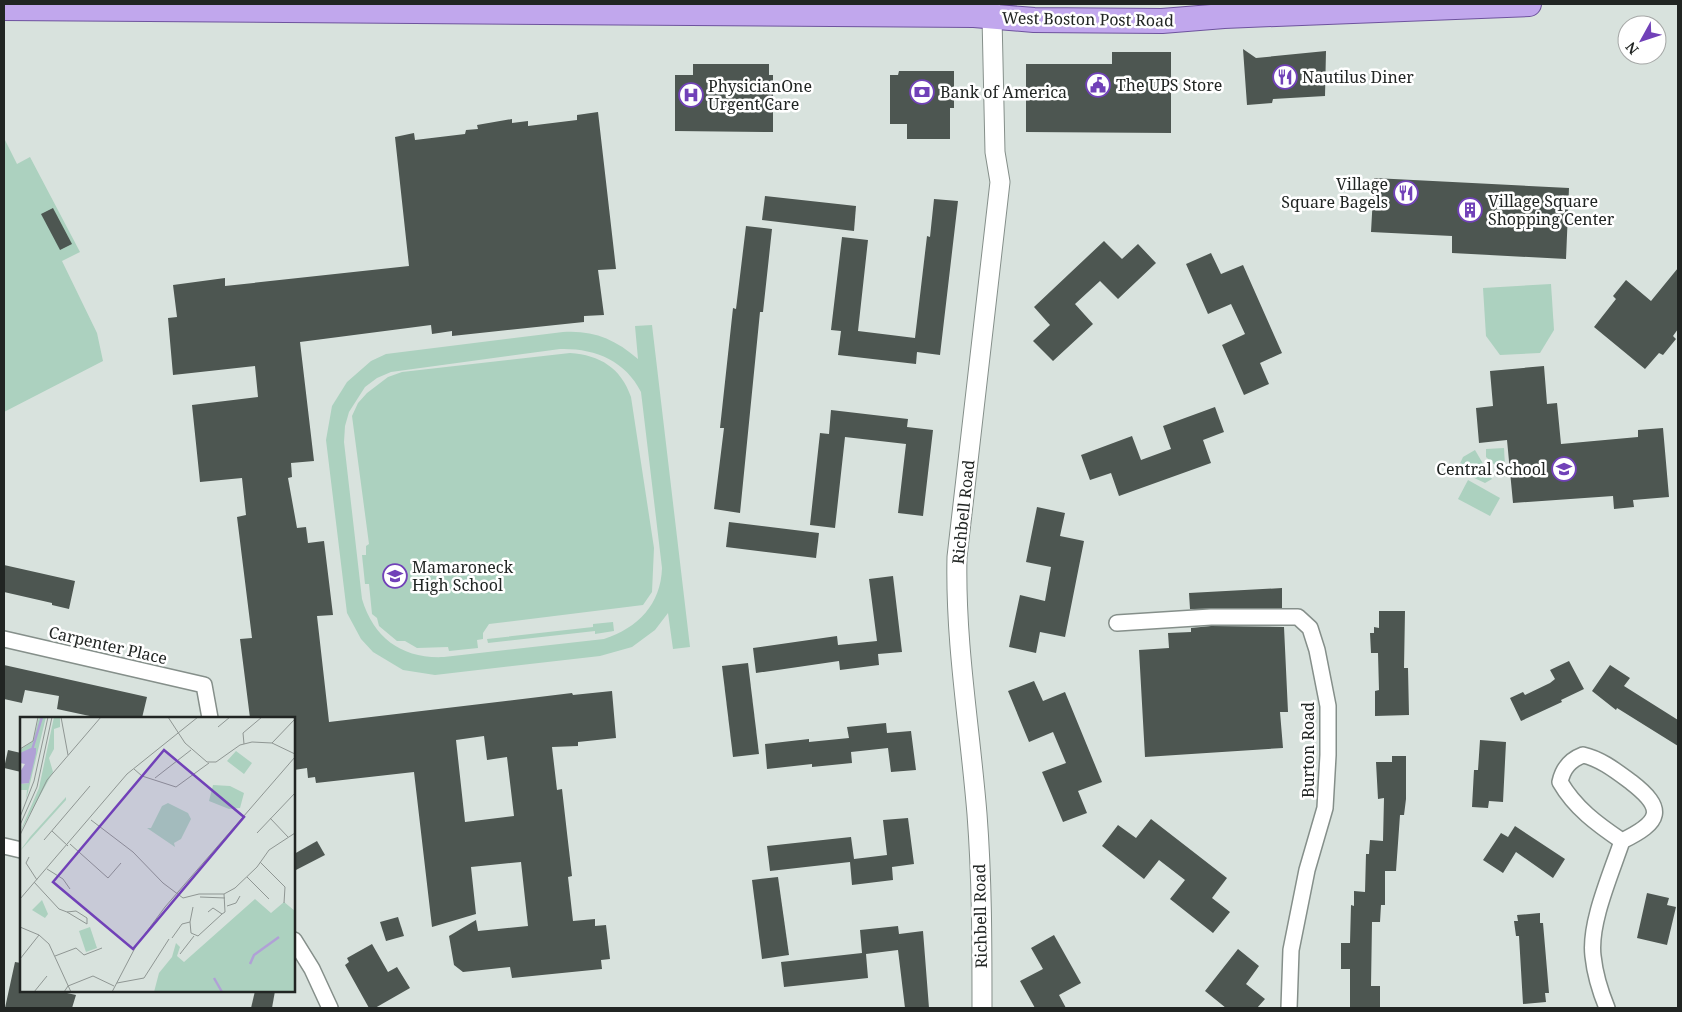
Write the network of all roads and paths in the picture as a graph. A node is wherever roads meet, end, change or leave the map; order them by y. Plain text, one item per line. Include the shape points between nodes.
1 (1529, 4) edge
2 (4, 8) edge
3 (991, 10) edge
4 (1117, 624) dead end
5 (4, 639) edge
6 (210, 717) edge
7 (1622, 841) junction
8 (4, 846) edge
9 (20, 850) edge
10 (295, 942) edge
11 (330, 1008) edge
12 (982, 1008) edge
13 (1289, 1008) edge
14 (1607, 1008) edge

1 - 3 main road, West Boston Post Road via 1162,22 1034,20
2 - 3 main road, West Boston Post Road
3 - 12 street, Richbell Road via 995,152 1000,182 957,556 956,604 977,815
4 - 13 street, Burton Road via 1211,617 1298,617 1310,628 1328,706 1328,755 1325,808 1307,870 1291,950
5 - 6 street, Carpenter Place via 204,684
7 - 7 street via 1650,823 1655,807 1648,796 1596,758 1583,755 1573,759 1563,771 1560,782 1569,797 1596,823
7 - 14 street via 1594,922 1592,954 1597,982
8 - 9 street
10 - 11 street

